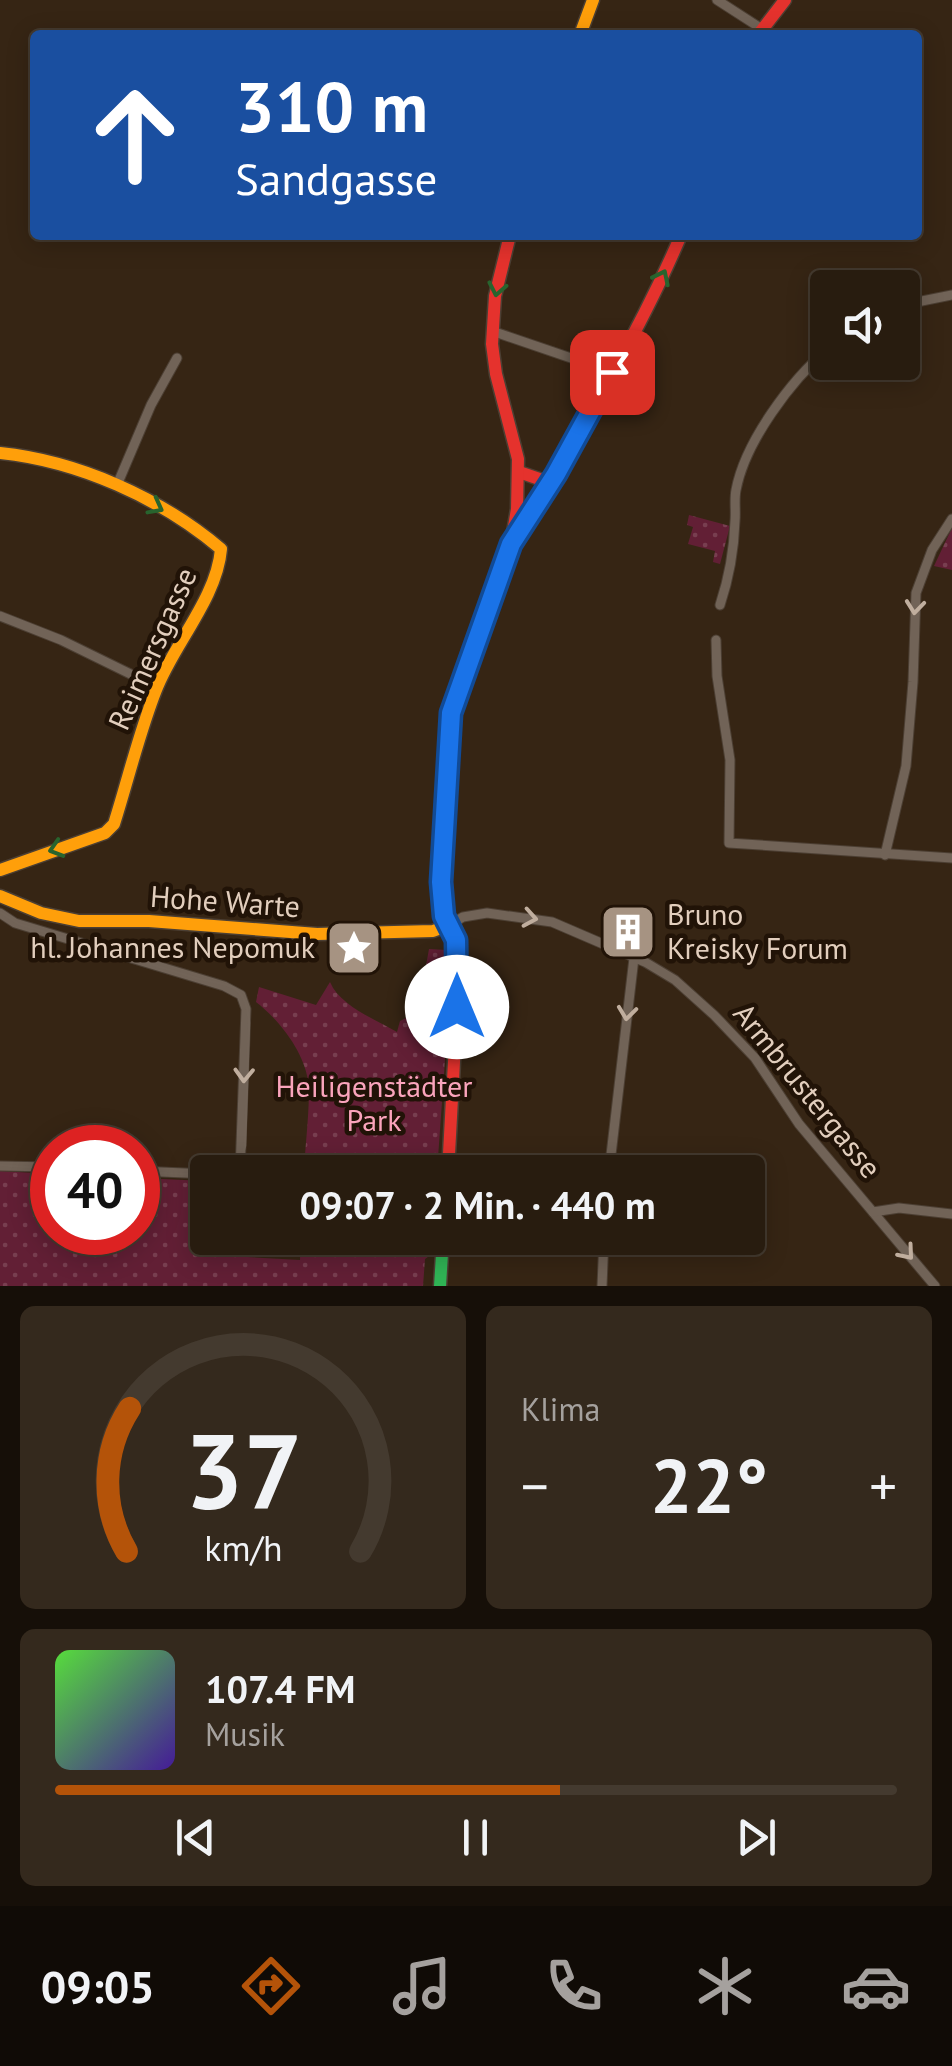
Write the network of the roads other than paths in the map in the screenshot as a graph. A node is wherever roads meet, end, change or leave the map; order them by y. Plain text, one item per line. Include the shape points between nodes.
1 (593, 0) edge
2 (717, 0) edge
3 (785, 0) edge
4 (582, 30) edge
5 (757, 30) edge
6 (762, 30) edge
7 (509, 240) edge
8 (679, 240) edge
9 (952, 295) edge
10 (920, 301) edge
11 (492, 331) junction
12 (177, 358) dead end
13 (810, 366) edge
14 (612, 372) junction
15 (0, 452) edge
16 (519, 472) junction
17 (548, 482) junction
18 (117, 485) junction
19 (952, 518) edge
20 (511, 544) junction
21 (720, 605) dead end
22 (0, 616) edge
23 (716, 640) dead end
24 (157, 687) junction
25 (885, 855) junction
26 (952, 858) edge
27 (0, 870) edge
28 (0, 896) edge
29 (0, 914) edge
30 (448, 926) junction
31 (634, 958) junction
32 (241, 1155) edge
33 (449, 1155) edge
34 (611, 1155) edge
35 (0, 1166) edge
36 (30, 1167) edge
37 (160, 1172) edge
38 (190, 1173) edge
39 (872, 1212) junction
40 (952, 1214) edge
41 (443, 1255) edge
42 (603, 1255) edge
43 (440, 1286) edge
44 (602, 1286) edge
45 (935, 1286) edge

1 - 4 street
2 - 5 street
3 - 6 street
7 -> 11 street
14 -> 8 street
9 - 10 street
11 - 14 street
11 - 16 street
12 - 18 street
13 - 21 street via 770,417 736,490 731,568
14 - 17 street
15 - 18 street via 75,466
16 - 17 street
16 - 20 street
17 - 20 street
18 -> 24 street, Reimersgasse via 221,549 190,628
19 -> 25 street via 916,593 906,766
20 - 30 street via 448,728 441,882
22 - 24 street
23 - 25 street via 730,760 729,843
24 -> 27 street, Reimersgasse via 110,828
25 - 26 street
28 - 30 street, Hohe Warte via 79,921 318,934
29 -> 32 street via 241,995
30 -> 31 street, Armbrustergasse via 472,914 552,922
30 - 33 street via 457,946
31 -> 34 street
31 - 39 street, Armbrustergasse via 675,980 714,1015
35 - 36 street
37 - 38 street
39 - 40 street
39 -> 45 street, Armbrustergasse
41 - 43 street
42 - 44 street

